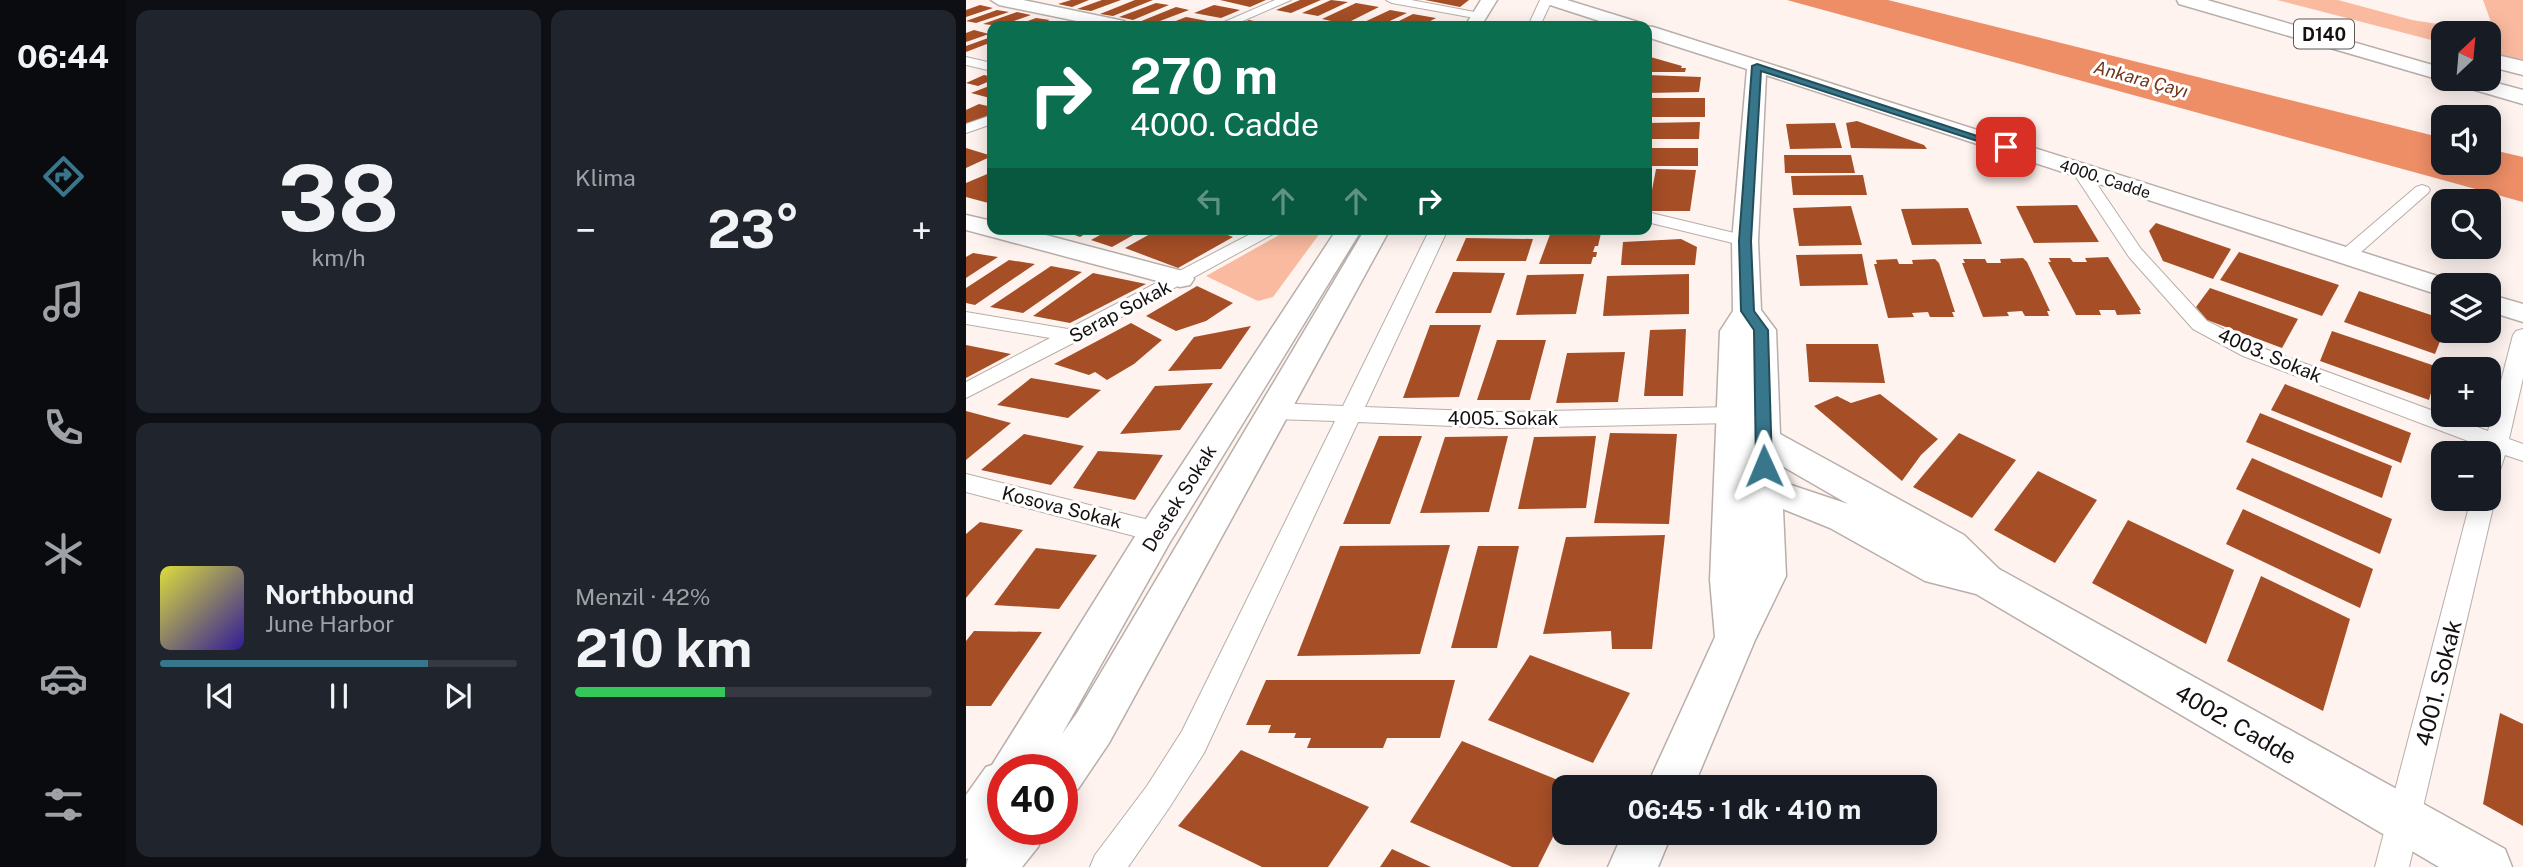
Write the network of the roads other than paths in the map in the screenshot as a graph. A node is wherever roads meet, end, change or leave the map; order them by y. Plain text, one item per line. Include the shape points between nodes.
1 (999, 0) edge
2 (1284, 0) edge
3 (1392, 0) edge
4 (1489, 0) edge
5 (1548, 0) edge
6 (2191, 0) edge
7 (2241, 0) edge
8 (1100, 21) edge
9 (1233, 21) edge
10 (1476, 21) edge
11 (1537, 21) edge
12 (1616, 21) edge
13 (1652, 33) edge
14 (2416, 47) dead end
15 (966, 61) edge
16 (2501, 62) edge
17 (2431, 63) edge
18 (987, 66) edge
19 (1757, 66) junction
20 (2523, 68) edge
21 (2501, 69) edge
22 (2431, 71) edge
23 (2523, 75) edge
24 (2501, 81) edge
25 (2523, 87) edge
26 (2501, 91) edge
27 (2523, 97) edge
28 (987, 120) edge
29 (966, 129) edge
30 (987, 135) edge
31 (2080, 171) junction
32 (2422, 190) dead end
33 (1652, 218) edge
34 (966, 222) edge
35 (987, 228) edge
36 (1015, 235) edge
37 (1262, 235) edge
38 (1346, 235) edge
39 (1375, 235) edge
40 (1436, 235) edge
41 (1745, 241) junction
42 (2346, 256) junction
43 (1180, 279) junction
44 (2431, 283) edge
45 (2501, 306) edge
46 (2523, 313) edge
47 (966, 317) edge
48 (2523, 335) edge
49 (1072, 336) junction
50 (966, 391) edge
51 (1274, 411) junction
52 (1350, 414) junction
53 (1743, 431) junction
54 (2492, 441) edge
55 (2497, 441) edge
56 (2501, 445) edge
57 (2523, 453) edge
58 (966, 483) edge
59 (1748, 491) junction
60 (2480, 511) edge
61 (1157, 531) junction
62 (1985, 580) junction
63 (1024, 754) edge
64 (1075, 754) edge
65 (1675, 775) edge
66 (987, 806) edge
67 (2404, 820) junction
68 (966, 835) edge
69 (1008, 845) edge
70 (1643, 845) edge
71 (990, 867) edge
72 (1107, 867) edge
73 (1633, 867) edge
74 (2392, 867) edge
75 (2487, 867) edge

1 - 8 street
2 - 9 street
3 - 10 street
4 - 10 street
5 - 11 street
5 - 12 street
6 - 17 highway, D140
6 - 22 highway
7 - 14 highway, D140
13 - 19 street, 4000. Cadde
15 - 18 street
16 - 20 highway
19 - 31 street, 4000. Cadde
19 - 41 street
21 - 23 highway
24 - 25 highway
26 - 27 highway
28 - 29 street
29 - 30 street
31 - 42 street, 4000. Cadde
31 - 54 street, 4003. Sokak via 2135,253 2200,325 2249,351
32 - 42 street
33 - 41 street
34 - 35 street
36 - 43 street
37 - 43 street, Serap Sokak
38 - 61 street, Destek Sokak
39 - 51 street, Destek Sokak
40 - 52 street
41 - 53 street via 1747,311 1735,331
42 - 44 street, 4000. Cadde
43 - 49 street, Serap Sokak
45 - 46 street
47 - 49 street
48 - 55 street
49 - 50 street, Serap Sokak
51 - 52 street, 4005. Sokak
51 - 64 street, Destek Sokak
52 - 53 street, 4005. Sokak
52 - 72 street via 1193,743
53 - 59 street
53 - 62 street, 4002. Cadde via 1951,547
56 - 57 street, 4003. Sokak
58 - 61 street, Kosova Sokak
59 - 62 street, 4002. Cadde via 1805,501 1839,514 1936,569
59 - 65 street via 1767,576
60 - 67 street, 4001. Sokak
61 - 63 street, Destek Sokak
62 - 67 street, 4002. Cadde
66 - 68 street
67 - 74 street, 4001. Sokak
67 - 75 street, 4002. Cadde
69 - 71 street
70 - 73 street

